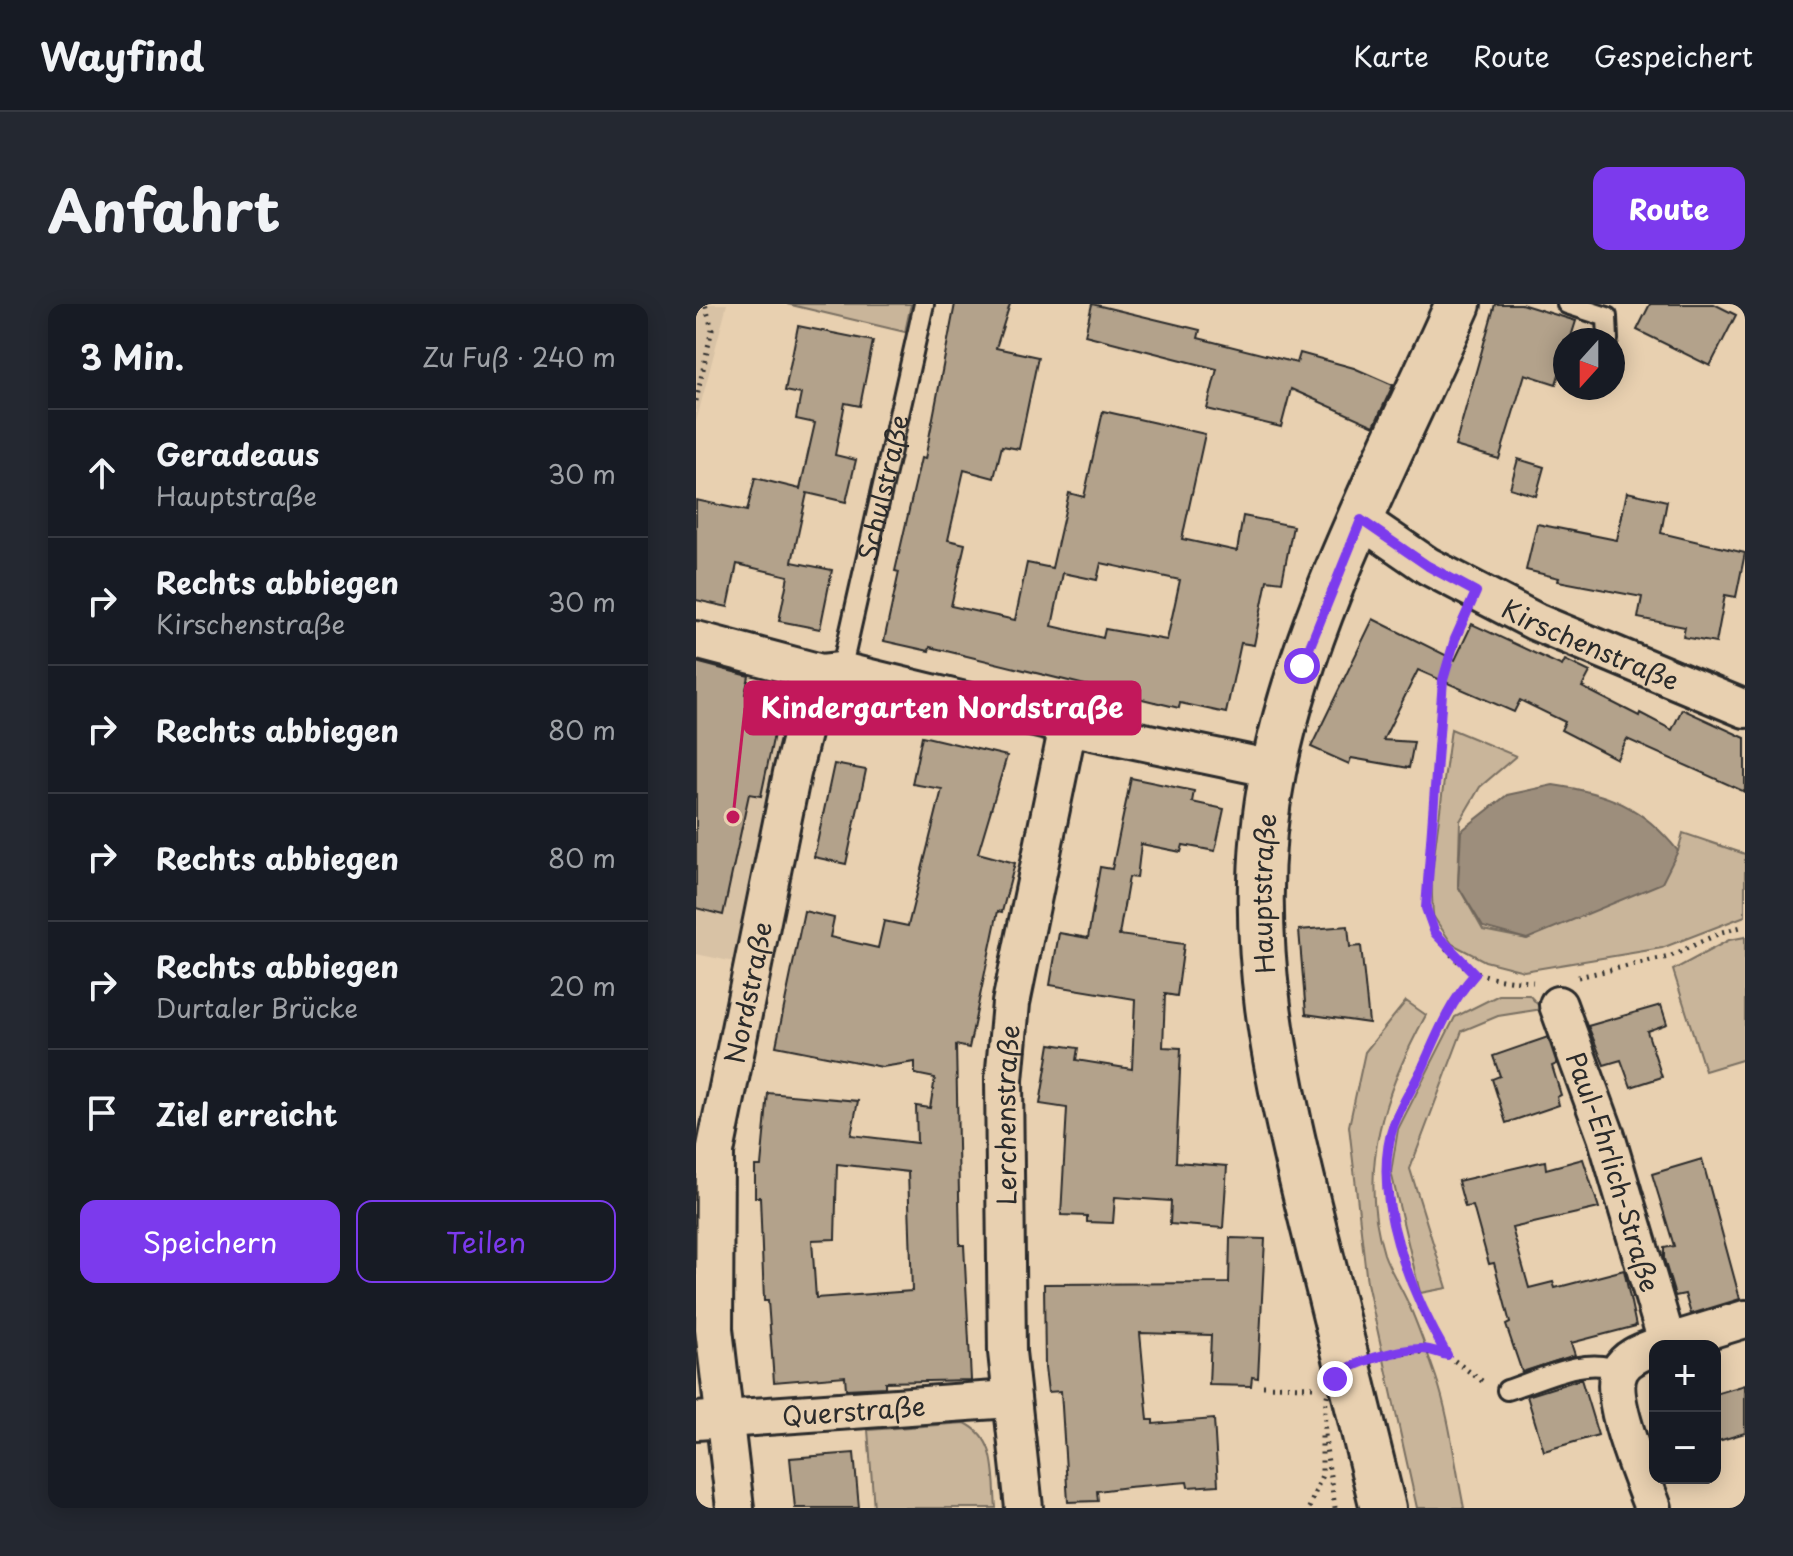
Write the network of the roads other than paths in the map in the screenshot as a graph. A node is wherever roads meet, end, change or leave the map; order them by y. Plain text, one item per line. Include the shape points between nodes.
1 (924, 304) edge
2 (1458, 304) edge
3 (1567, 304) edge
4 (1607, 328) edge
5 (1361, 520) junction
6 (696, 640) edge
7 (831, 672) junction
8 (1745, 709) edge
9 (1068, 726) junction
10 (1273, 769) junction
11 (1556, 988) road end
12 (1745, 1319) edge
13 (1659, 1340) edge
14 (1676, 1340) edge
15 (1649, 1349) edge
16 (1619, 1371) junction
17 (1507, 1390) road end
18 (1010, 1399) junction
19 (710, 1420) edge
20 (735, 1508) edge
21 (1024, 1508) edge
22 (1383, 1508) edge
23 (1653, 1508) edge

1 - 7 lane, Schulstraße
2 - 5 main road, Hauptstraße
3 - 4 lane via 1607,317
5 - 8 street, Kirschenstraße via 1428,566 1536,622
5 - 10 main road, Hauptstraße via 1302,666
6 - 7 street
7 - 9 street
7 - 19 street, Nordstraße via 814,686 792,773 715,1152
9 - 10 street
9 - 18 street, Lerchenstraße via 1011,1003 1004,1080
10 - 22 main road, Hauptstraße via 1259,874 1265,1009 1287,1124
11 - 13 street, Paul-Ehrlich-Straße via 1606,1136
12 - 14 street
15 - 16 street via 1633,1355
16 - 17 lane via 1606,1364 1590,1365
16 - 23 street via 1619,1404
18 - 19 street, Querstraße
18 - 21 street, Lerchenstraße
19 - 20 street, Nordstraße

